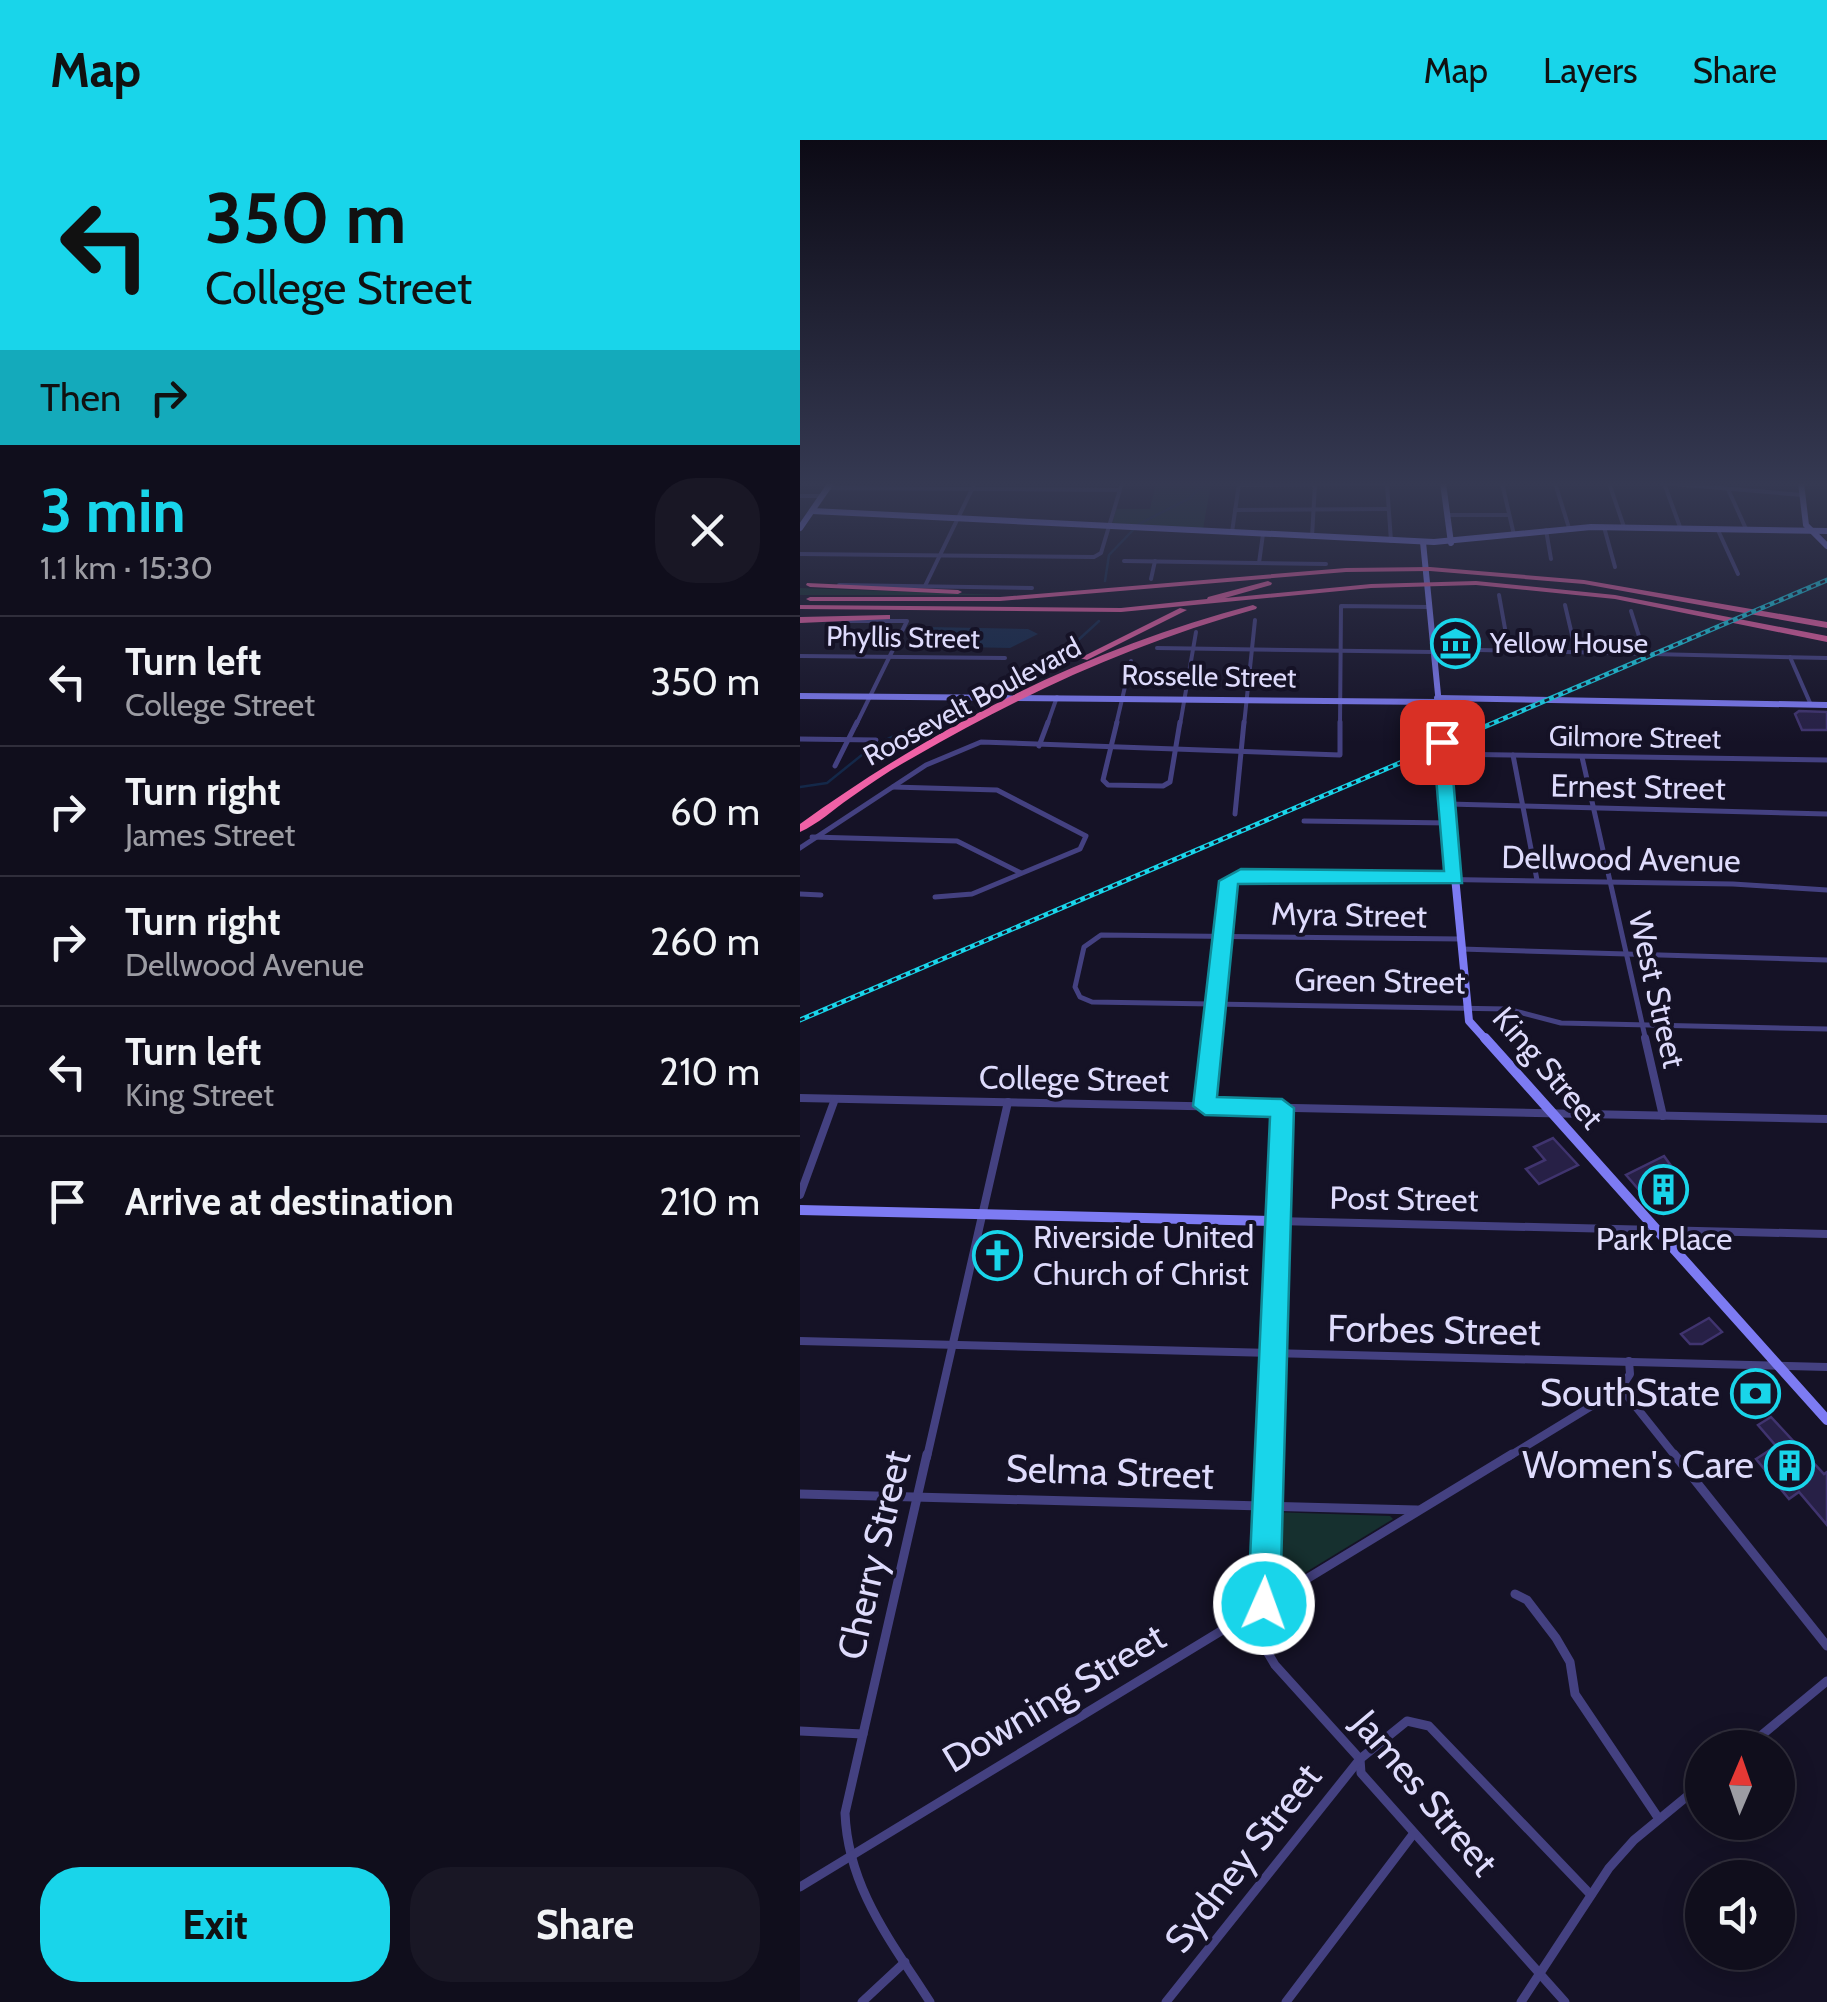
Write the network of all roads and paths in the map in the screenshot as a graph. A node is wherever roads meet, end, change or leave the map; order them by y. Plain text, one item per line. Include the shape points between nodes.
1 (933, 570) edge
2 (1153, 570) edge
3 (1307, 570) edge
4 (1319, 570) edge
5 (1426, 570) edge
6 (1451, 570) edge
7 (1736, 570) edge
8 (1738, 574) dead end
9 (1150, 579) dead end
10 (1409, 584) junction
11 (805, 585) edge
12 (925, 586) junction
13 (1032, 588) dead end
14 (1100, 591) junction
15 (1500, 595) dead end
16 (800, 599) edge
17 (1566, 606) dead end
18 (800, 607) edge
19 (1429, 607) junction
20 (1032, 611) junction
21 (1631, 611) dead end
22 (800, 620) edge
23 (1255, 620) dead end
24 (1827, 624) edge
25 (1196, 632) dead end
26 (1827, 637) edge
27 (1158, 648) dead end
28 (1193, 648) junction
29 (1252, 650) junction
30 (1433, 650) junction
31 (1340, 651) junction
32 (1510, 651) junction
33 (1576, 652) junction
34 (1644, 652) junction
35 (800, 656) edge
36 (890, 657) junction
37 (1005, 658) dead end
38 (1790, 658) junction
39 (1827, 658) edge
40 (1130, 661) dead end
41 (800, 696) edge
42 (870, 696) junction
43 (1057, 698) junction
44 (1122, 698) junction
45 (1185, 698) junction
46 (1246, 699) junction
47 (1339, 700) junction
48 (1438, 700) junction
49 (1811, 704) junction
50 (1827, 705) edge
51 (800, 738) edge
52 (848, 739) junction
53 (876, 740) dead end
54 (1040, 746) junction
55 (1110, 749) junction
56 (1175, 750) junction
57 (1240, 753) junction
58 (1443, 754) junction
59 (1513, 755) junction
60 (1582, 757) junction
61 (1827, 760) edge
62 (835, 766) dead end
63 (891, 787) junction
64 (1448, 804) junction
65 (1522, 806) junction
66 (1593, 808) junction
67 (1235, 814) dead end
68 (1827, 814) edge
69 (800, 820) edge
70 (1304, 821) dead end
71 (1450, 823) junction
72 (800, 829) edge
73 (812, 838) junction
74 (800, 848) edge
75 (1022, 873) junction
76 (1455, 878) junction
77 (1538, 880) junction
78 (1609, 882) junction
79 (1827, 890) edge
80 (800, 894) edge
81 (821, 895) dead end
82 (935, 897) dead end
83 (1223, 936) junction
84 (1461, 944) junction
85 (1626, 952) junction
86 (1827, 960) edge
87 (1078, 970) joint
88 (1216, 1004) junction
89 (1466, 1007) junction
90 (1641, 1024) junction
91 (1827, 1029) edge
92 (800, 1098) edge
93 (835, 1098) junction
94 (1008, 1102) junction
95 (1205, 1106) junction
96 (1282, 1108) junction
97 (1551, 1114) junction
98 (1664, 1116) junction
99 (1827, 1120) edge
100 (800, 1195) edge
101 (800, 1210) edge
102 (983, 1214) junction
103 (1276, 1221) junction
104 (1654, 1229) junction
105 (1827, 1234) edge
106 (800, 1341) edge
107 (952, 1345) junction
108 (1271, 1354) junction
109 (1629, 1362) junction
110 (1778, 1366) junction
111 (1827, 1366) edge
112 (1621, 1388) junction
113 (1827, 1420) edge
114 (800, 1494) edge
115 (918, 1496) junction
116 (1267, 1506) junction
117 (1418, 1510) junction
118 (1515, 1594) dead end
119 (1264, 1604) junction
120 (1246, 1616) junction
121 (1827, 1646) edge
122 (1827, 1681) edge
123 (1768, 1730) edge
124 (800, 1731) edge
125 (863, 1734) junction
126 (1360, 1759) junction
127 (1685, 1798) edge
128 (1659, 1819) junction
129 (1414, 1832) junction
130 (847, 1858) junction
131 (800, 1887) edge
132 (1591, 1895) junction
133 (905, 1962) junction
134 (1540, 1972) junction
135 (862, 2002) edge
136 (930, 2002) edge
137 (1166, 2002) edge
138 (1286, 2002) edge
139 (1520, 2002) edge
140 (1565, 2002) edge

1 - 12 street
2 - 9 street
3 - 14 highway
4 - 69 highway, Roosevelt Boulevard via 1202,602 886,761
5 - 19 main road, King Street
6 - 24 highway via 1594,584
7 - 8 street
10 - 20 highway via 1165,608
10 - 26 highway via 1555,588
10 - 72 highway, Roosevelt Boulevard via 1221,615 1140,643 884,771
11 - 12 street
11 - 14 highway
12 - 13 street
14 - 16 highway via 968,600
15 - 32 street
17 - 33 street
18 - 20 highway
19 - 30 main road, King Street
19 - 31 street via 1342,606
20 - 22 highway
21 - 34 street
22 - 36 street via 908,622
23 - 29 street
25 - 28 street
27 - 28 street
28 - 29 street
28 - 45 street
29 - 31 street
29 - 46 street
30 - 31 street
30 - 32 street
30 - 48 main road, King Street
31 - 47 street
32 - 33 street
33 - 34 street
34 - 38 street
35 - 36 street, Phyllis Street
36 - 37 street, Phyllis Street
36 - 42 street
38 - 39 street
38 - 49 street
40 - 44 street
41 - 42 main road, Rosselle Street
42 - 43 main road, Rosselle Street
42 - 52 street
43 - 44 main road, Rosselle Street
43 - 54 street
44 - 45 main road, Rosselle Street
44 - 55 street
45 - 46 main road, Rosselle Street
45 - 56 street
46 - 47 main road, Rosselle Street
46 - 57 street
47 - 48 main road, Rosselle Street
47 - 57 street via 1340,756
48 - 49 main road, Rosselle Street
48 - 58 main road, King Street
49 - 50 main road, Rosselle Street
51 - 52 street
52 - 53 street
52 - 62 street
54 - 55 street
54 - 63 street via 981,742
55 - 56 street
55 - 56 street via 1103,780 1108,785 1170,782
56 - 57 street
57 - 67 street
58 - 59 street, Gilmore Street
58 - 64 main road, King Street
59 - 60 street, Gilmore Street
59 - 65 street
60 - 61 street, Gilmore Street
60 - 66 street, West Street
63 - 73 street
63 - 75 street via 997,790 1081,832 1086,841 1080,850
64 - 65 street, Ernest Street
64 - 71 main road, King Street
65 - 66 street, Ernest Street
65 - 77 street
66 - 68 street, Ernest Street
66 - 78 street, West Street
70 - 71 street
71 - 76 main road, King Street
73 - 74 street
73 - 75 street via 957,841
75 - 82 street via 972,894
76 - 77 street, Dellwood Avenue
76 - 83 street, Dellwood Avenue via 1234,876
76 - 84 main road, King Street
77 - 78 street, Dellwood Avenue
78 - 79 street, Dellwood Avenue
78 - 85 street, West Street
80 - 81 street
83 - 84 street, Myra Street
83 - 87 street, Myra Street via 1101,935 1084,946
83 - 88 street
84 - 85 street, Myra Street
84 - 89 main road, King Street
85 - 86 street, Myra Street
85 - 90 street, West Street
87 - 88 street, Green Street via 1076,993 1086,1000
88 - 89 street, Green Street
88 - 95 street
89 - 90 street, Green Street via 1507,1008 1561,1023
89 - 97 main road, King Street via 1475,1029
90 - 91 street, Green Street
90 - 98 street, West Street
92 - 93 street, College Street
93 - 94 street, College Street
93 - 100 street
94 - 95 street, College Street
94 - 102 street, Cherry Street
95 - 96 street, College Street
96 - 97 street, College Street
96 - 103 street
97 - 98 street, College Street
97 - 104 main road, King Street
98 - 99 street, College Street
101 - 102 main road, Post Street
102 - 103 main road, Post Street
102 - 107 street, Cherry Street
103 - 104 street, Post Street
103 - 108 street
104 - 105 street, Post Street
104 - 110 main road, King Street
106 - 107 street, Forbes Street
107 - 108 street, Forbes Street
107 - 115 street, Cherry Street
108 - 109 street, Forbes Street
108 - 116 street
109 - 110 street, Forbes Street
109 - 112 street
110 - 111 street, Forbes Street
110 - 113 main road, King Street
112 - 117 street, Downing Street
112 - 121 street
114 - 115 street, Selma Street
115 - 116 street, Selma Street
115 - 125 street, Cherry Street
116 - 117 street, Selma Street
116 - 119 street
117 - 119 street, Downing Street
118 - 128 street via 1556,1638 1570,1662 1575,1694
119 - 120 street, Downing Street
120 - 126 street, James Street via 1275,1665
120 - 130 street, Downing Street
122 - 123 street
124 - 125 street
125 - 130 street, Cherry Street via 845,1813
126 - 129 street, James Street via 1361,1774
126 - 132 street, Sydney Street via 1399,1724 1429,1726
126 - 137 street, Sydney Street
127 - 128 street
128 - 132 street
129 - 134 street, James Street
129 - 138 street
130 - 131 street, Downing Street
130 - 133 street, Cherry Street via 862,1897
132 - 134 street
133 - 135 street
133 - 136 street, Cherry Street
134 - 139 street
134 - 140 street, James Street

